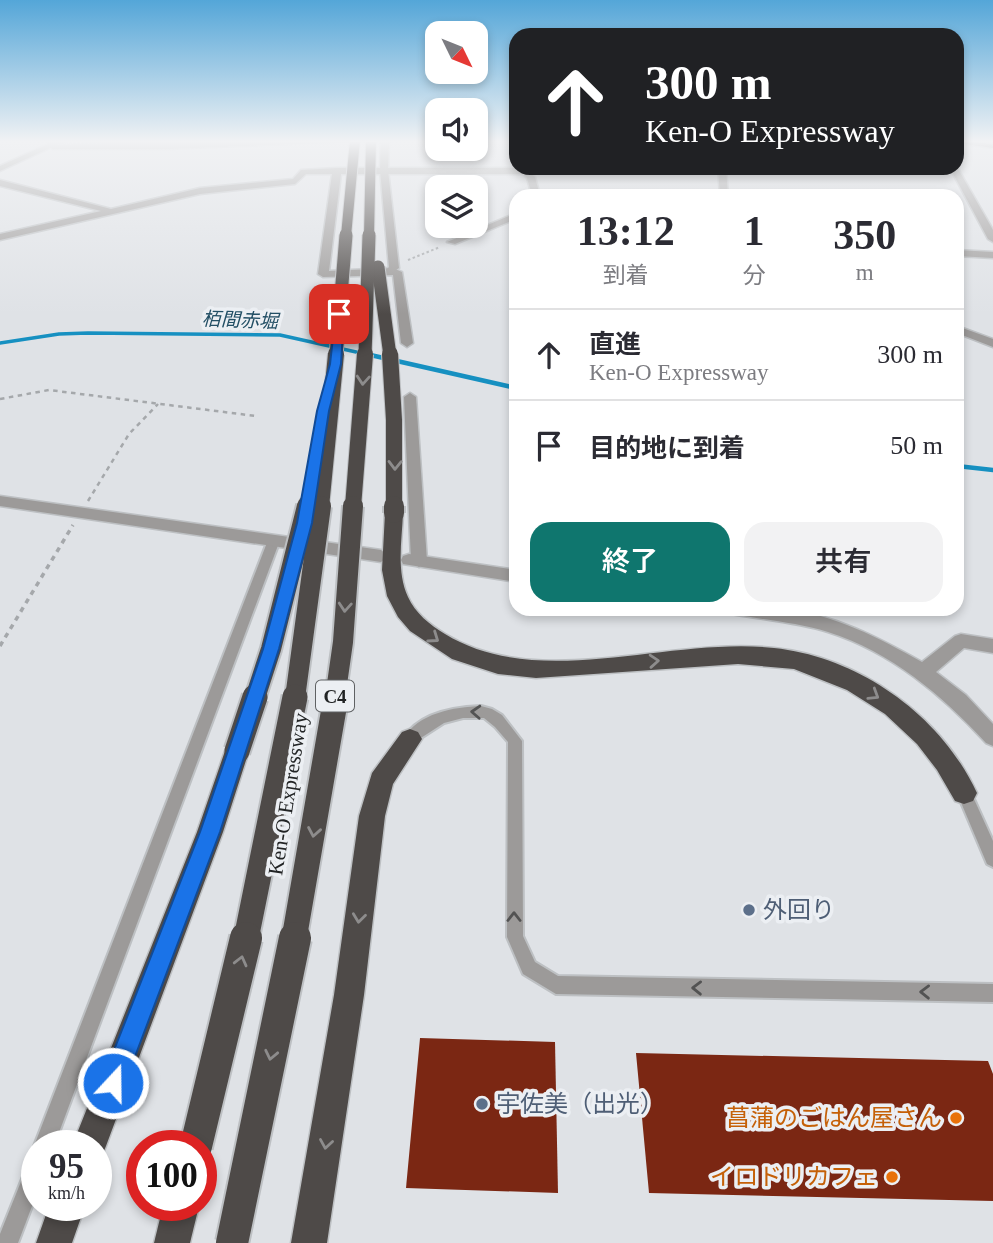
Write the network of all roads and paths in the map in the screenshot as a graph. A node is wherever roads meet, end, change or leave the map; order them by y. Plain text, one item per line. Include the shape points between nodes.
1 (59, 198) edge
2 (169, 198) edge
3 (333, 198) edge
4 (343, 198) edge
5 (371, 198) edge
6 (386, 198) edge
7 (970, 198) edge
8 (111, 211) junction
9 (509, 219) edge
10 (370, 227) junction
11 (0, 237) edge
12 (993, 239) edge
13 (452, 242) joint
14 (964, 254) edge
15 (993, 256) edge
16 (392, 266) junction
17 (964, 332) edge
18 (407, 343) dead end
19 (993, 343) edge
20 (335, 364) junction
21 (410, 397) dead end
22 (0, 399) edge
23 (256, 416) dead end
24 (0, 501) edge
25 (275, 540) junction
26 (381, 556) dead end
27 (509, 575) edge
28 (784, 616) edge
29 (993, 646) edge
30 (923, 672) junction
31 (993, 737) edge
32 (410, 739) joint
33 (964, 793) joint
34 (993, 859) edge
35 (993, 993) edge
36 (50, 1130) edge
37 (95, 1130) edge
38 (200, 1130) edge
39 (21, 1207) edge
40 (62, 1221) edge
41 (177, 1221) edge
42 (313, 1227) edge
43 (7, 1243) edge
44 (54, 1243) edge
45 (172, 1243) edge
46 (232, 1243) edge

1 - 8 street
2 - 8 street
3 - 16 street via 323,274
4 - 20 highway, Ken-O Expressway / C4, bridge
5 - 10 highway, Ken-O Expressway / C4, bridge
6 - 16 street
7 - 12 street
8 - 11 street
9 - 13 street
10 -> 33 highway, bridge via 390,346 395,461 393,584 413,622 455,652 488,665 521,670 719,656 794,660 858,685 889,705 939,752
10 -> 46 highway, Ken-O Expressway / C4, bridge via 367,329 344,628 328,753
13 - 16 path
14 - 15 street
16 - 18 street via 398,274
17 - 19 street
20 - 37 highway, bridge via 304,523 271,649 210,832
38 -> 20 highway, Ken-O Expressway / C4, bridge via 249,932 285,753 312,583
21 - 27 street via 414,561
22 - 23 path via 49,390
24 - 25 street
25 - 26 street
25 - 36 lane
28 - 30 street via 844,631
29 - 30 street via 961,641
30 - 31 street
35 -> 32 lane via 556,985 529,968 514,937 515,741 487,712 463,711 428,723
32 -> 42 highway via 381,781 372,816
33 - 34 lane
39 - 43 lane
40 - 44 highway
41 - 45 highway

